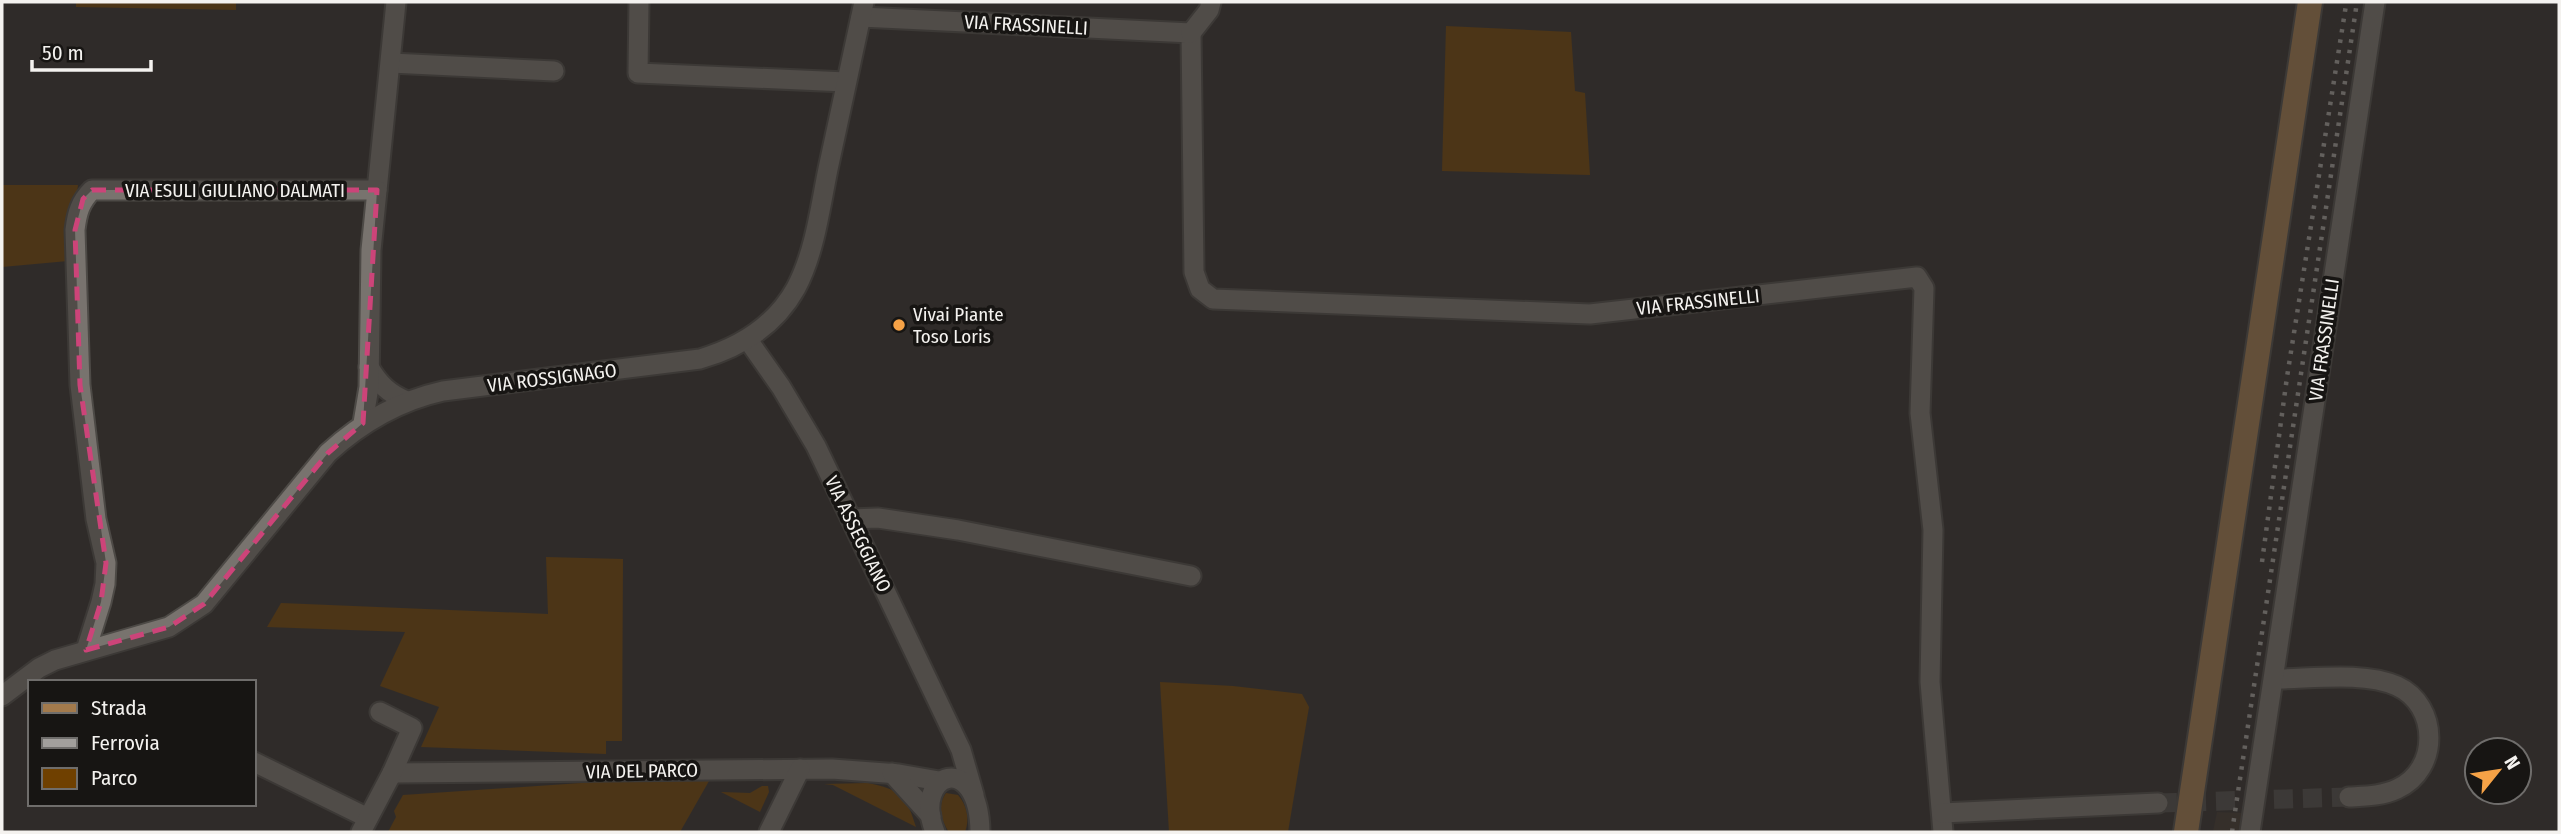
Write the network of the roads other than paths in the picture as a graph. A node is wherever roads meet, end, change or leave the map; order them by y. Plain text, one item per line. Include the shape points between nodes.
1 (396, 2) edge
2 (639, 2) edge
3 (1211, 2) edge
4 (2310, 2) edge
5 (2375, 2) edge
6 (862, 9) edge
7 (1191, 33) junction
8 (391, 63) junction
9 (554, 71) dead end
10 (846, 82) junction
11 (377, 190) junction
12 (748, 340) junction
13 (369, 367) junction
14 (407, 401) junction
15 (363, 424) junction
16 (851, 519) junction
17 (1191, 576) dead end
18 (86, 650) junction
19 (2274, 679) junction
20 (2, 696) edge
21 (380, 712) dead end
22 (953, 736) junction
23 (256, 763) edge
24 (800, 769) junction
25 (392, 773) junction
26 (892, 773) junction
27 (942, 779) junction
28 (974, 794) junction
29 (2349, 797) tunnel mouth
30 (2158, 803) tunnel mouth
31 (1942, 822) edge
32 (365, 825) edge
33 (933, 828) edge
34 (769, 832) edge
35 (980, 832) edge
36 (2186, 832) edge
37 (2249, 832) edge

1 - 8 street
2 - 10 street via 638,73
3 - 7 street
4 - 36 main road
5 - 19 street, VIA FRASSINELLI
6 - 7 street, VIA FRASSINELLI
6 - 10 street, VIA ROSSIGNAGO
7 - 31 street, VIA FRASSINELLI via 1194,272 1200,289 1213,299 1590,314 1917,277 1924,288 1920,413 1933,530 1930,682
8 - 9 street
8 - 11 street
10 - 12 street, VIA ROSSIGNAGO via 804,270 775,316
11 - 13 street
11 - 18 street, VIA ESULI GIULIANO DALMATI via 92,190 83,199 75,230 80,372 96,519 106,563 101,602
12 - 14 street, VIA ROSSIGNAGO via 700,359 453,389
12 - 16 street, VIA ASSEGGIANO via 798,414
13 - 14 street via 384,388
13 - 15 street
14 - 15 street, VIA ROSSIGNAGO
15 - 18 street, VIA ROSSIGNAGO via 328,453 204,604 147,635
16 - 17 street via 878,518 958,530
16 - 22 street, VIA ASSEGGIANO
18 - 20 street, VIA ROSSIGNAGO via 39,668
19 - 29 street via 2376,680 2399,686 2421,708 2429,726 2429,743 2418,770 2399,789
19 - 37 street, VIA FRASSINELLI
21 - 25 street via 412,728
22 - 27 street via 953,755
22 - 28 street, VIA ASSEGGIANO
23 - 32 street
24 - 25 street, VIA DEL PARCO
24 - 26 street, VIA DEL PARCO
24 - 34 street
25 - 32 street
26 - 27 street, VIA DEL PARCO
26 - 33 street
27 - 28 street via 957,779
27 - 33 street via 933,791
28 - 35 street, VIA ASSEGGIANO
30 - 31 street, VIA FRASSINELLI

